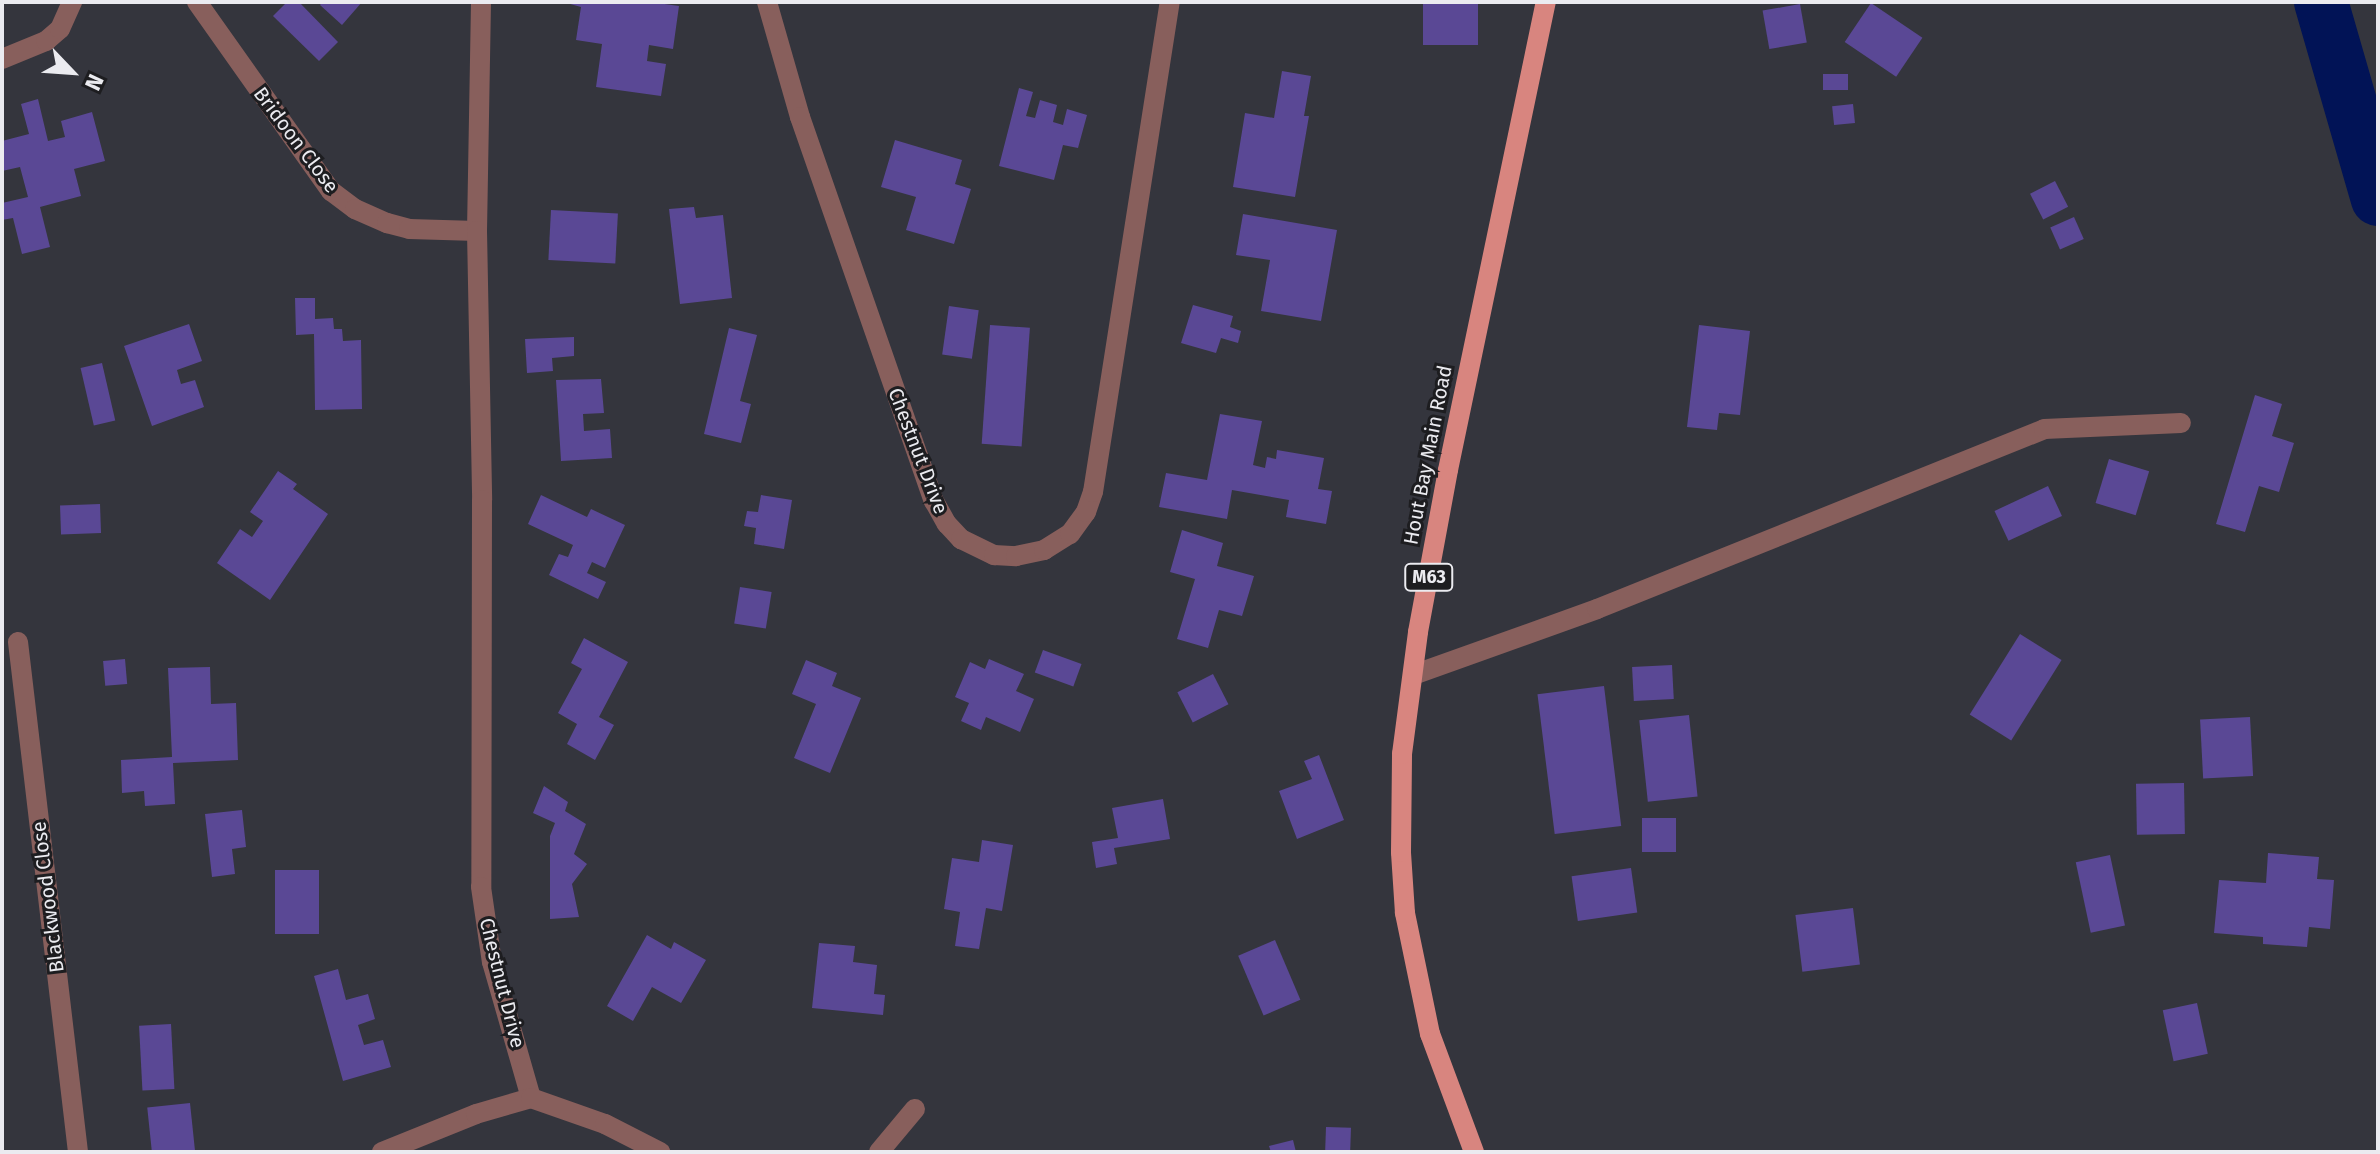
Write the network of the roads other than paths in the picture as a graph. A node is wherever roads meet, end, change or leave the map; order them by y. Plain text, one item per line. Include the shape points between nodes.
1 (72, 2) edge
2 (197, 2) edge
3 (481, 2) edge
4 (767, 2) edge
5 (1170, 2) edge
6 (1546, 2) edge
7 (2, 59) edge
8 (477, 231) junction
9 (2181, 423) dead end
10 (18, 642) dead end
11 (1413, 675) junction
12 (531, 1098) junction
13 (915, 1109) dead end
14 (78, 1152) edge
15 (382, 1152) edge
16 (660, 1152) edge
17 (879, 1152) edge
18 (1474, 1152) edge

1 - 7 street via 60,29 46,41
2 - 8 street, Bridoon Close via 331,191 387,223 409,229
3 - 8 street, Chestnut Drive
4 - 5 street, Chestnut Drive via 800,117 934,501 961,539 994,555 1016,556 1044,550 1070,534 1093,492
6 - 11 main road, Hout Bay Main Road / M63 via 1448,470
8 - 12 street, Chestnut Drive via 481,887 492,962
9 - 11 street via 2044,429 1597,609
10 - 14 street, Blackwood Close
11 - 18 main road, Hout Bay Main Road / M63 via 1402,754 1405,913 1430,1034
12 - 15 street
12 - 16 street via 605,1124
13 - 17 street

